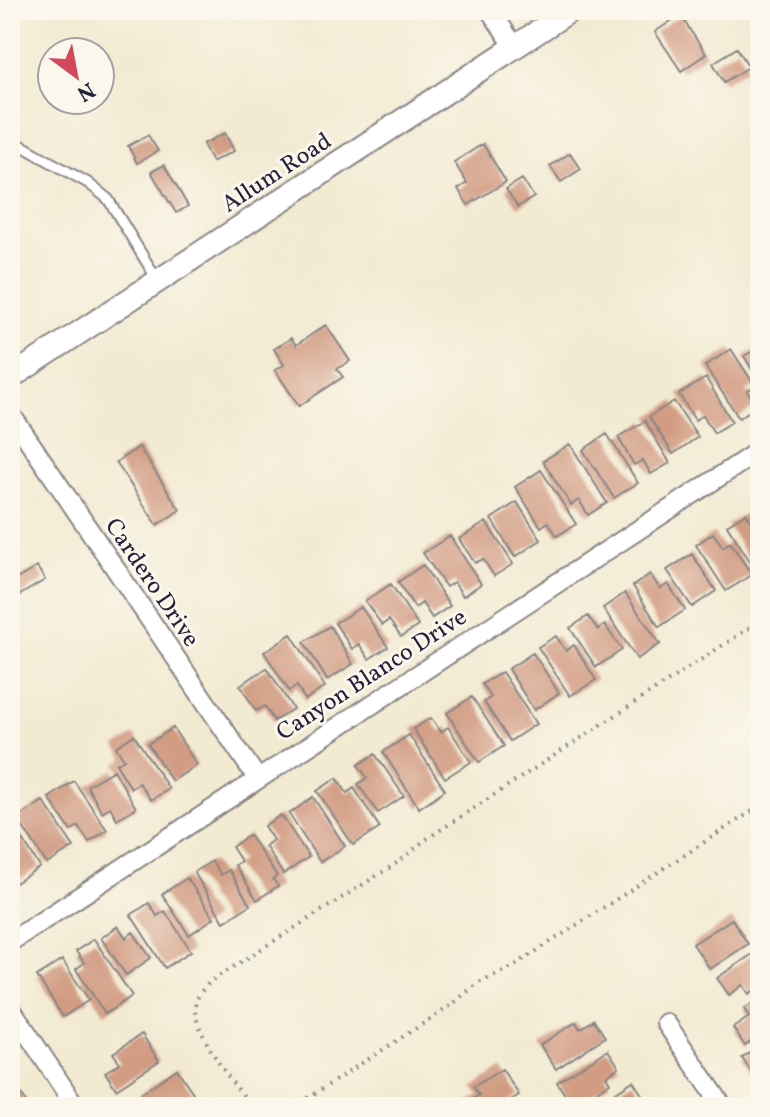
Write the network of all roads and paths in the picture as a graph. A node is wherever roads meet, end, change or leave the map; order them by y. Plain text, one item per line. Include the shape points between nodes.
1 (490, 10) edge
2 (571, 10) edge
3 (515, 47) junction
4 (10, 139) edge
5 (158, 281) junction
6 (10, 378) edge
7 (10, 413) edge
8 (760, 450) edge
9 (760, 621) edge
10 (257, 778) junction
11 (760, 806) edge
12 (10, 942) edge
13 (10, 1007) edge
14 (666, 1023) dead end
15 (76, 1107) edge
16 (255, 1107) edge
17 (294, 1107) edge
18 (723, 1107) edge

1 - 3 street
2 - 3 street, Allum Road
3 - 5 street, Allum Road
4 - 5 lane via 108,199
5 - 6 street, Allum Road
7 - 10 street, Cardero Drive
8 - 10 street, Canyon Blanco Drive
9 - 16 path via 211,981 199,993 196,1021 237,1089
10 - 12 street, Canyon Blanco Drive
11 - 17 path via 512,967 479,982
13 - 15 street
14 - 18 street

